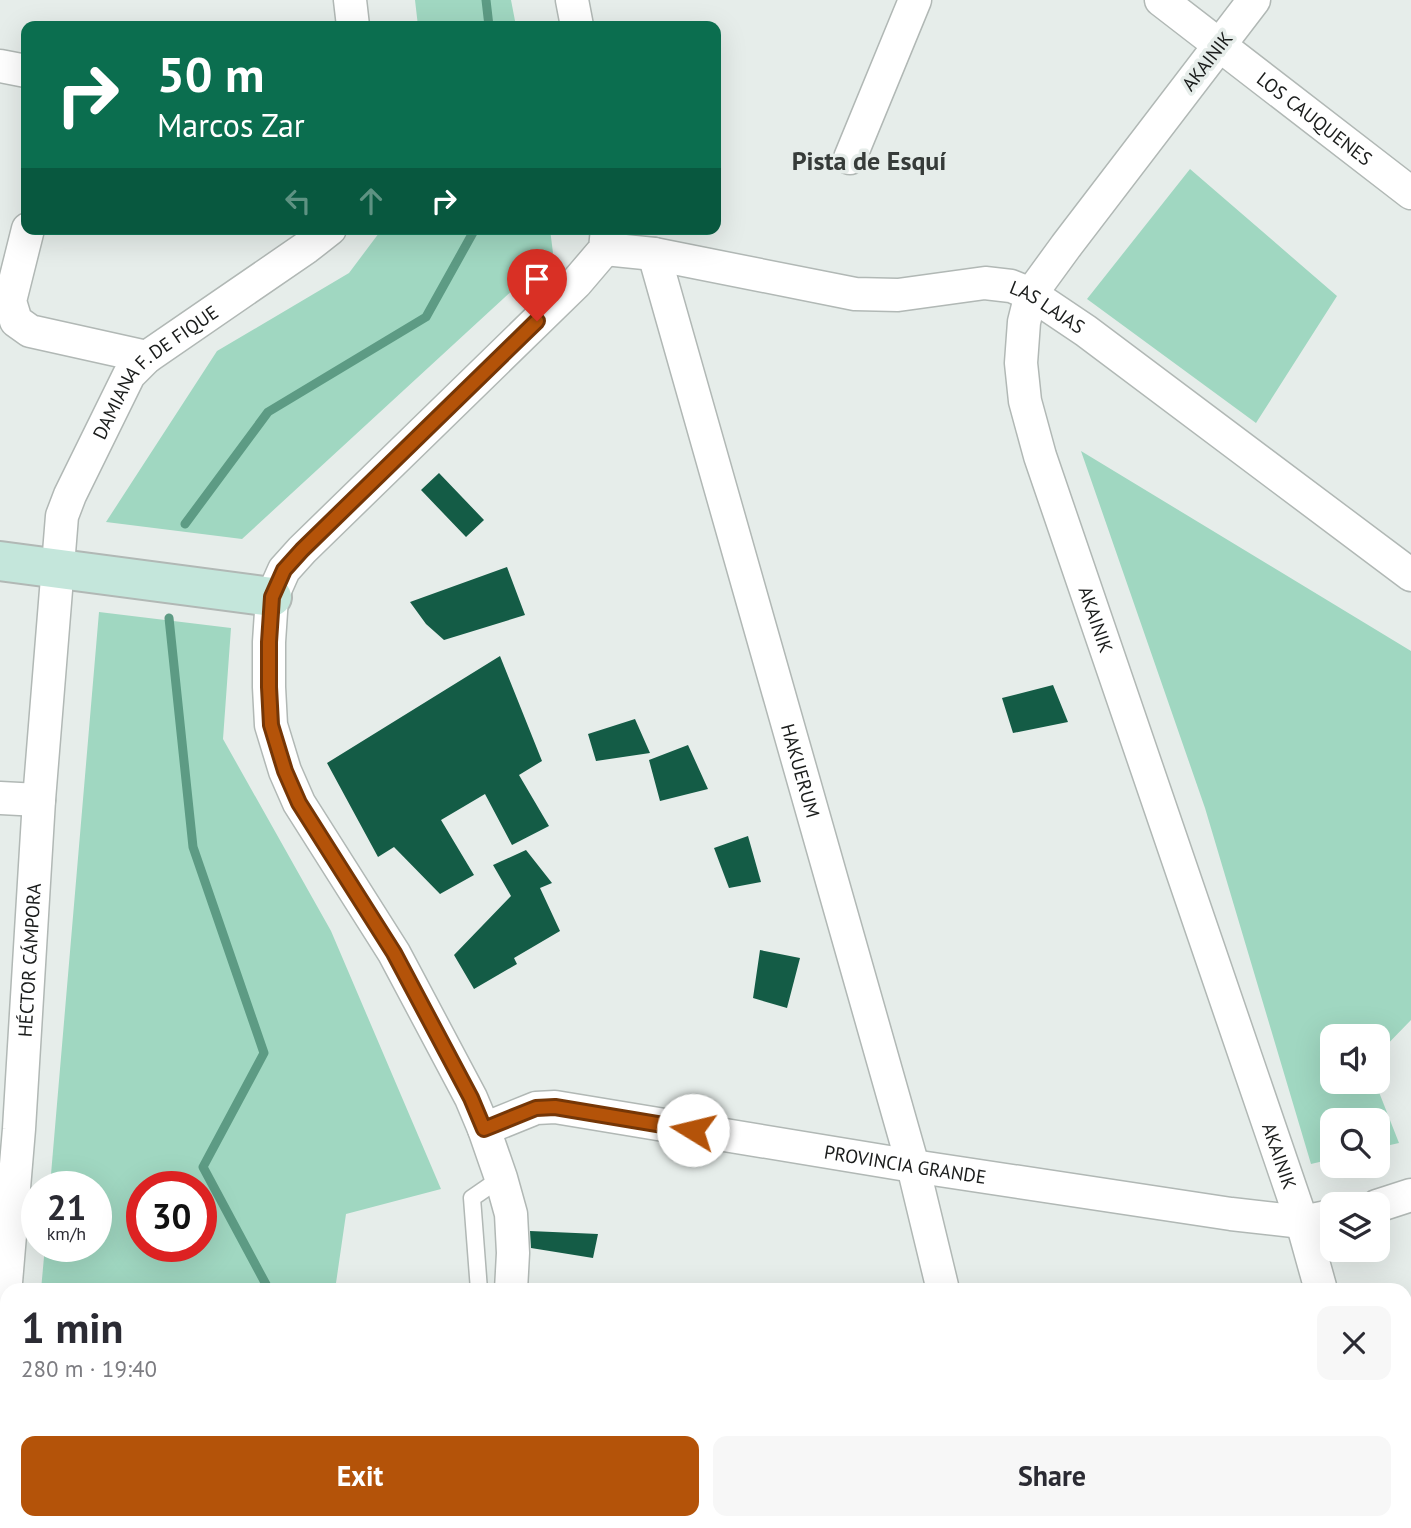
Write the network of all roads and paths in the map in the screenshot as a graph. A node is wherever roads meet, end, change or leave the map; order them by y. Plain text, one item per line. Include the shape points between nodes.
1 (350, 0) edge
2 (572, 0) edge
3 (915, 0) edge
4 (1161, 0) edge
5 (1254, 0) edge
6 (352, 21) edge
7 (576, 21) edge
8 (1219, 44) junction
9 (0, 66) edge
10 (21, 70) edge
11 (850, 158) dead end
12 (1411, 193) edge
13 (26, 235) edge
14 (322, 235) edge
15 (606, 239) edge
16 (654, 254) junction
17 (1031, 295) junction
18 (147, 357) junction
19 (0, 561) edge
20 (56, 569) junction
21 (1411, 575) edge
22 (272, 597) junction
23 (0, 798) edge
24 (39, 800) junction
25 (484, 1129) junction
26 (9, 1130) edge
27 (912, 1166) junction
28 (501, 1178) junction
29 (1411, 1195) edge
30 (1390, 1202) edge
31 (1317, 1219) edge
32 (3, 1283) edge
33 (478, 1283) edge
34 (511, 1283) edge
35 (941, 1283) edge
36 (1321, 1283) edge

1 - 6 street
2 - 7 street
3 - 11 street
4 - 8 street, LOS CAUQUENES
5 - 8 street, AKAINIK
8 - 12 street, LOS CAUQUENES
8 - 17 street, AKAINIK
9 - 10 street
13 - 18 street via 10,301 16,321 30,331
14 - 18 street, DAMIANA F. DE FIQUE
15 - 16 street, LAS LAJAS
15 - 22 street via 576,283 302,550 284,570
16 - 17 street, LAS LAJAS via 855,294 898,295 985,283 1011,286
16 - 27 street, HAKUERUM
17 - 21 street, LAS LAJAS via 1086,331
17 - 31 street, AKAINIK via 1021,363 1025,401 1040,456
18 - 20 street, DAMIANA F. DE FIQUE via 129,375 70,495 62,516
19 - 20 main road
20 - 22 main road
20 - 24 street, HÉCTOR CÁMPORA
22 - 25 street via 271,725 285,771 299,803 394,953
23 - 24 street
24 - 26 street, HÉCTOR CÁMPORA
25 - 27 street, PROVINCIA GRANDE via 536,1108 555,1107
25 - 28 street
26 - 32 street, HÉCTOR CÁMPORA
27 - 31 street, PROVINCIA GRANDE via 1231,1214
27 - 35 street, HAKUERUM
28 - 33 lane via 472,1198
28 - 34 street via 511,1214
29 - 30 street
31 - 36 street, AKAINIK

